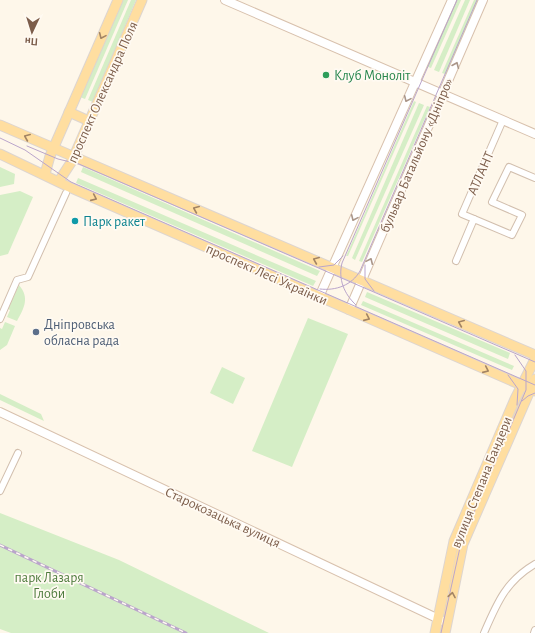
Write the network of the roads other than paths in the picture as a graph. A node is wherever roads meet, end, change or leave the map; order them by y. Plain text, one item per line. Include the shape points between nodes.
1 (118, 0) edge
2 (142, 0) edge
3 (225, 0) edge
4 (452, 0) edge
5 (483, 0) edge
6 (414, 82) junction
7 (443, 94) junction
8 (69, 112) junction
9 (503, 120) junction
10 (89, 121) junction
11 (0, 125) edge
12 (535, 134) edge
13 (53, 148) junction
14 (0, 154) edge
15 (74, 156) junction
16 (45, 174) junction
17 (535, 178) edge
18 (59, 181) junction
19 (66, 193) dead end
20 (473, 221) junction
21 (332, 268) junction
22 (362, 280) junction
23 (319, 297) junction
24 (349, 310) junction
25 (0, 319) edge
26 (535, 356) edge
27 (535, 359) edge
28 (502, 377) junction
29 (535, 379) edge
30 (522, 386) junction
31 (534, 392) edge
32 (515, 399) junction
33 (0, 412) edge
34 (18, 453) dead end
35 (0, 491) edge
36 (535, 564) edge
37 (438, 619) junction
38 (447, 623) junction
39 (535, 630) edge
40 (435, 633) edge
41 (445, 633) edge
42 (484, 633) edge
43 (534, 633) edge

1 -> 8 main road, проспект Олександра Поля
2 - 10 main road, проспект Олександра Поля
3 - 6 street
4 - 6 street
7 -> 5 street, бульвар Батальйону «Дніпро»
6 - 7 street
6 -> 21 street
7 - 9 street
22 -> 7 street, бульвар Батальйону «Дніпро»
8 - 10 main road
8 - 13 main road, проспект Олександра Поля
9 - 12 street
9 - 20 street, АТЛАНТ via 462,214
10 - 15 main road, проспект Олександра Поля
13 -> 11 main road
13 - 15 main road
13 - 16 main road, проспект Олександра Поля
14 - 16 main road, проспект Лесі Українки
15 - 18 main road, проспект Олександра Поля via 68,170
21 -> 15 main road
16 - 18 main road, проспект Лесі Українки
17 - 20 street, АТЛАНТ via 509,167 492,202 522,215 512,235
18 -> 23 main road, проспект Лесі Українки
19 - 25 street via 28,277 17,280
20 - 20 street via 471,226 468,233 456,261
21 - 22 main road
21 - 23 street
22 - 24 street, бульвар Батальйону «Дніпро»
26 -> 22 main road
23 - 24 main road, проспект Лесі Українки
24 -> 28 main road, проспект Лесі Українки
27 - 30 main road, вулиця Степана Бандери
28 - 30 main road, проспект Лесі Українки
28 - 32 main road via 511,384
29 - 31 main road, вулиця Степана Бандери
30 - 31 main road, проспект Лесі Українки
30 - 32 main road, вулиця Степана Бандери
38 -> 31 main road, вулиця Степана Бандери via 463,544 524,404
32 - 37 main road, вулиця Степана Бандери via 454,541
33 - 37 street, Старокозацька вулиця
34 - 35 street
36 - 42 street via 516,577 504,590
37 - 38 street, Старокозацька вулиця
37 - 40 main road, вулиця Степана Бандери
38 - 41 main road, вулиця Степана Бандери
39 - 43 street

